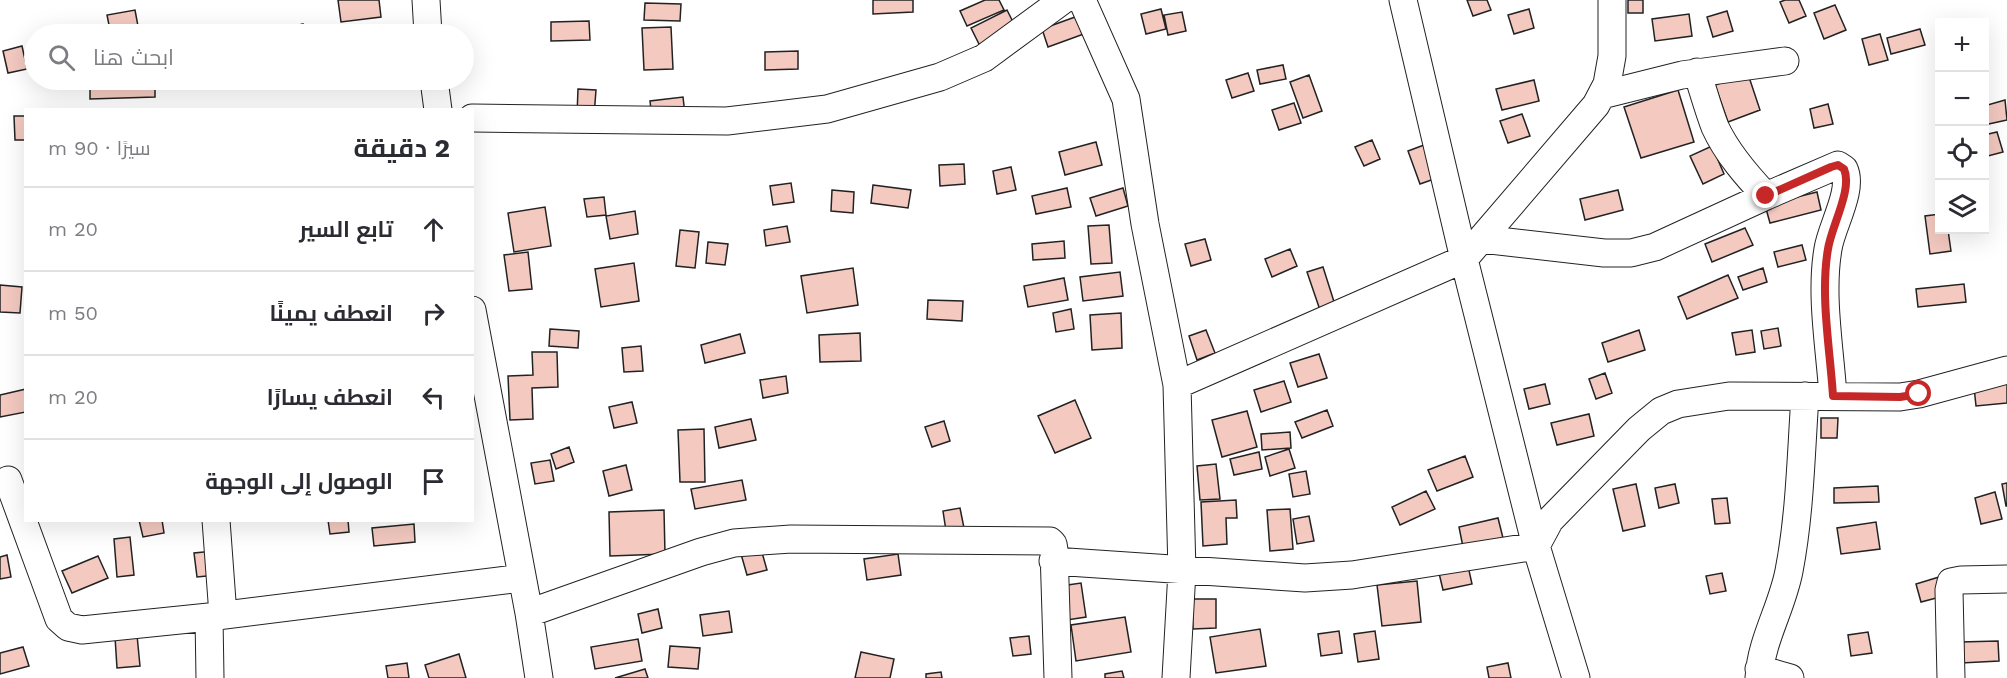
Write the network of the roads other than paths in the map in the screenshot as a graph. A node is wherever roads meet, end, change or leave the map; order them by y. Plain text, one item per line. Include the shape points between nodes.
1 (426, 0) edge
2 (1063, 0) edge
3 (1082, 0) edge
4 (1403, 0) edge
5 (1612, 0) edge
6 (427, 24) edge
7 (1785, 61) dead end
8 (1697, 72) junction
9 (435, 90) edge
10 (1602, 95) junction
11 (438, 108) edge
12 (474, 118) edge
13 (1766, 196) junction
14 (1473, 249) junction
15 (474, 330) edge
16 (2007, 370) edge
17 (1177, 385) junction
18 (480, 392) edge
19 (1805, 396) junction
20 (1833, 396) junction
21 (11, 478) edge
22 (24, 516) edge
23 (26, 522) edge
24 (216, 522) edge
25 (1536, 546) junction
26 (1053, 561) junction
27 (1182, 571) junction
28 (522, 578) junction
29 (2007, 579) edge
30 (530, 613) junction
31 (216, 616) junction
32 (1759, 673) edge
33 (210, 678) edge
34 (539, 678) edge
35 (1058, 678) edge
36 (1176, 678) edge
37 (1576, 678) edge
38 (1790, 678) edge
39 (1951, 678) edge

1 - 6 street
2 - 12 street via 984,58 940,77 827,109 727,121
3 - 17 street via 1126,99 1145,224
4 - 14 street
5 - 10 street via 1612,56
7 - 8 street
8 - 10 street
8 - 13 street via 1729,152
9 - 11 street
10 - 14 street
13 - 14 street via 1673,240 1631,253
13 - 20 street via 1838,165 1847,176 1826,266
14 - 17 street
14 - 25 street
15 - 18 street
16 - 20 street via 1900,397
17 - 27 street
18 - 28 street
19 - 20 street
19 - 25 street via 1729,396 1678,404 1661,411 1550,520
19 - 32 street via 1789,571 1783,600 1764,644
21 - 22 street
23 - 31 street via 59,619 68,627 82,630
24 - 31 street
25 - 27 street via 1305,578
25 - 37 street
26 - 27 street
26 - 30 street via 1050,541 791,539 734,543
26 - 35 street
27 - 36 street
28 - 30 street
28 - 31 street
29 - 39 street via 1951,582
30 - 34 street
31 - 33 street
32 - 38 street

